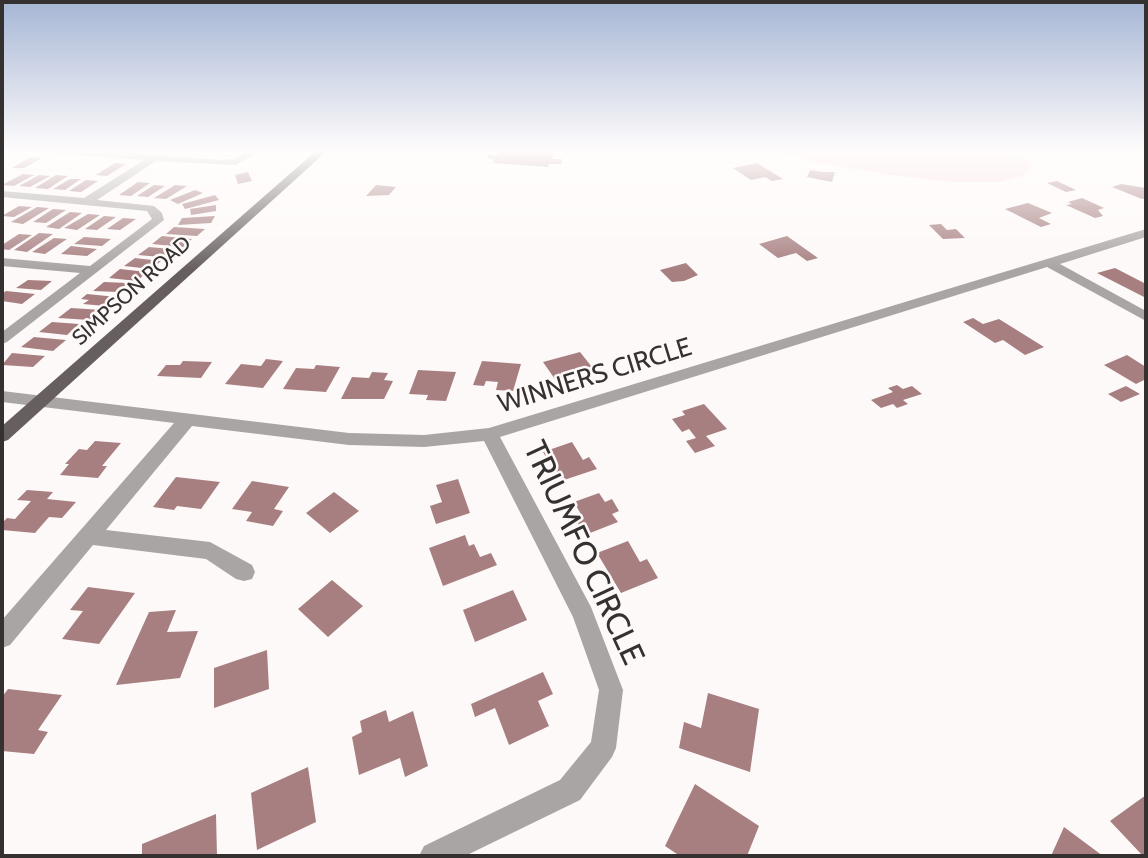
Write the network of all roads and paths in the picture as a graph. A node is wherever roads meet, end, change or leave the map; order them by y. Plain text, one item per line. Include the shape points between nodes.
1 (105, 190) edge
2 (276, 190) edge
3 (2, 194) edge
4 (86, 202) junction
5 (1146, 233) edge
6 (2, 262) edge
7 (1049, 263) junction
8 (92, 270) junction
9 (1146, 317) edge
10 (2, 339) edge
11 (2, 396) edge
12 (42, 401) junction
13 (188, 419) junction
14 (489, 434) junction
15 (2, 436) edge
16 (90, 536) junction
17 (244, 572) dead end
18 (2, 637) edge
19 (434, 856) edge

1 - 4 street
2 - 12 main road, SIMPSON ROAD
3 - 4 street
4 - 8 street via 149,208 158,220
5 - 7 street, WINNERS CIRCLE
6 - 8 street
7 - 9 street
7 - 14 street, WINNERS CIRCLE
8 - 10 street
11 - 12 street, WINNERS CIRCLE
12 - 13 street, WINNERS CIRCLE
12 - 15 main road, SIMPSON ROAD
13 - 14 street, WINNERS CIRCLE via 349,439 424,441
13 - 16 street
14 - 19 street, TRIUMFO CIRCLE via 583,614 611,690 603,748 570,790
16 - 17 street via 210,551
16 - 18 street

